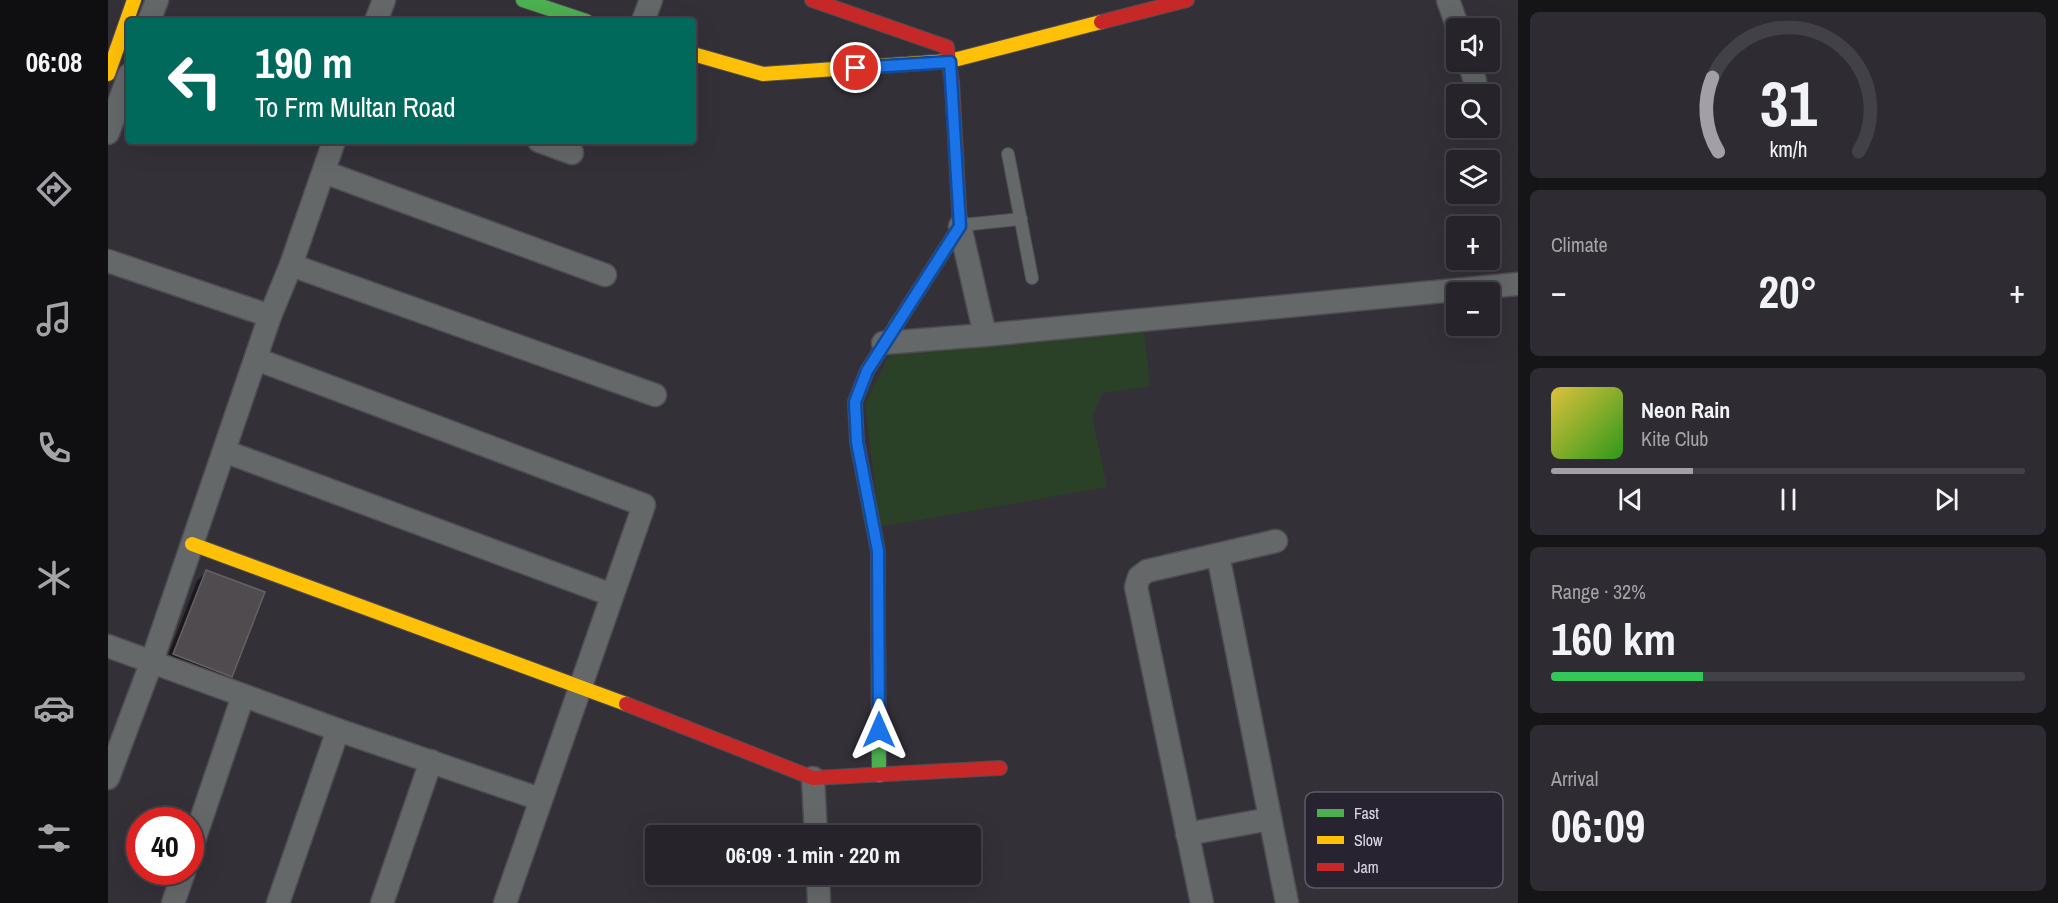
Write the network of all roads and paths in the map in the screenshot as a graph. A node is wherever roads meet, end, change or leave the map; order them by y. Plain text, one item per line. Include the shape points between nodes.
1 (134, 0) edge
2 (157, 0) edge
3 (384, 0) edge
4 (525, 0) edge
5 (651, 0) edge
6 (812, 0) edge
7 (1187, 0) edge
8 (1448, 0) edge
9 (1157, 4) edge
10 (128, 18) edge
11 (150, 18) edge
12 (377, 18) edge
13 (577, 18) edge
14 (644, 18) edge
15 (1454, 18) edge
16 (126, 23) edge
17 (696, 55) edge
18 (950, 62) junction
19 (108, 74) edge
20 (126, 83) edge
21 (108, 132) edge
22 (333, 144) edge
23 (547, 144) edge
24 (572, 153) dead end
25 (1008, 154) dead end
26 (324, 172) junction
27 (1021, 219) junction
28 (960, 226) junction
29 (108, 261) edge
30 (291, 265) junction
31 (605, 275) dead end
32 (1032, 278) dead end
33 (1518, 284) edge
34 (270, 316) junction
35 (985, 335) junction
36 (883, 343) junction
37 (256, 358) junction
38 (654, 395) dead end
39 (224, 451) junction
40 (1276, 542) dead end
41 (192, 544) junction
42 (1218, 555) junction
43 (612, 595) junction
44 (108, 646) edge
45 (152, 661) junction
46 (581, 686) junction
47 (243, 696) junction
48 (338, 730) junction
49 (431, 761) junction
50 (1000, 768) dead end
51 (879, 775) junction
52 (108, 778) edge
53 (813, 778) junction
54 (540, 800) junction
55 (204, 811) edge
56 (1270, 819) junction
57 (815, 825) edge
58 (1187, 834) junction
59 (179, 885) edge
60 (818, 885) edge
61 (173, 903) edge
62 (278, 903) edge
63 (382, 903) edge
64 (505, 903) edge
65 (819, 903) edge
66 (1202, 903) edge
67 (1287, 903) edge

1 - 10 street
2 - 11 street
3 - 12 street
4 - 13 street
5 - 14 street
6 - 18 street via 947,47
7 - 9 street
8 - 15 street
9 - 18 street
16 - 19 street
17 - 18 street via 763,75
18 - 28 street
20 - 21 street
22 - 26 street
23 - 24 street
25 - 27 lane
26 - 30 street
26 - 31 street
27 - 28 lane
27 - 32 lane
28 - 35 street
28 - 36 street
29 - 34 street
30 - 34 street
30 - 38 street
33 - 35 street
34 - 37 street
35 - 36 street
36 - 51 street via 855,402 857,442 878,551
37 - 39 street
37 - 43 street via 644,505
39 - 41 street
39 - 43 street
40 - 42 street
41 - 45 street
41 - 46 street
42 - 56 street
42 - 58 street via 1147,571 1139,578 1137,587
43 - 46 street
44 - 45 street
45 - 47 street
45 - 52 street
46 - 53 street
46 - 54 street
47 - 48 street
47 - 55 street
48 - 49 street
48 - 62 street
49 - 54 street
49 - 63 street
50 - 51 street
51 - 53 street
53 - 57 street
54 - 64 street
56 - 58 street
56 - 67 street
58 - 66 street
59 - 61 street
60 - 65 street

